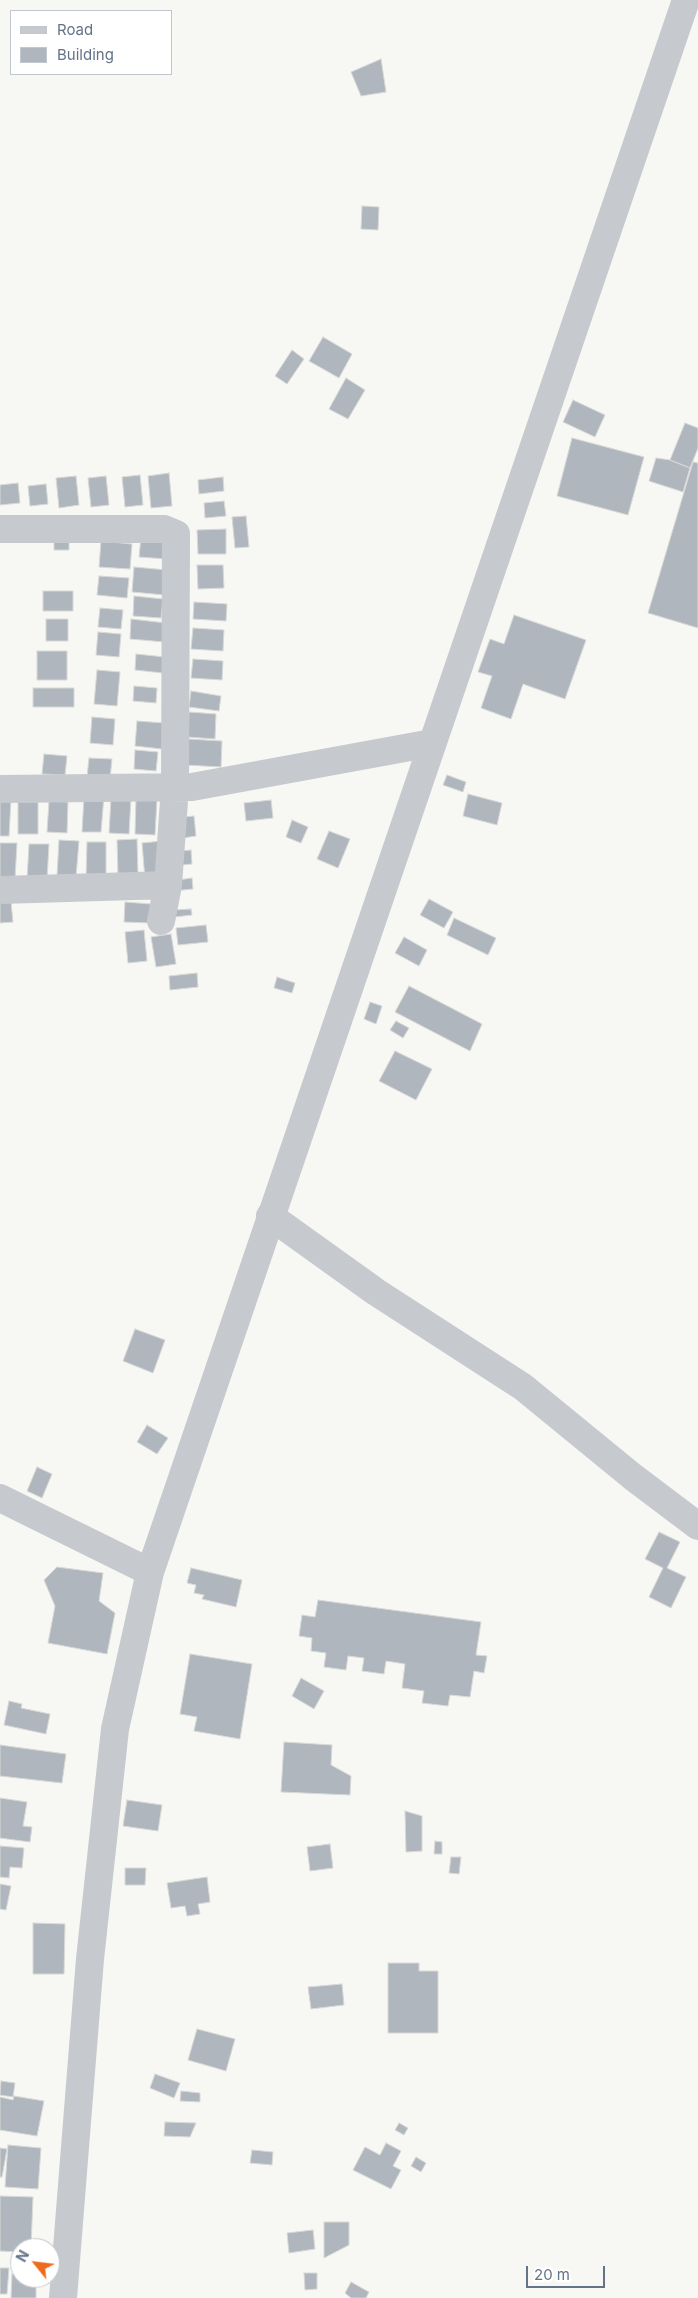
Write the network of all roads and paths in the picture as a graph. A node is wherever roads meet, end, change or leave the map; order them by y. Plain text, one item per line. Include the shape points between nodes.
1 (686, 0) edge
2 (0, 529) edge
3 (432, 743) junction
4 (176, 788) junction
5 (0, 789) edge
6 (168, 885) junction
7 (0, 890) edge
8 (161, 921) dead end
9 (270, 1216) junction
10 (0, 1498) edge
11 (698, 1526) edge
12 (150, 1572) junction
13 (63, 2298) edge

1 - 3 street
2 - 4 street via 164,529 176,534
3 - 4 street
3 - 9 street
4 - 5 street
4 - 6 street
6 - 7 street
6 - 8 street
9 - 11 street via 376,1292 523,1386
9 - 12 street
10 - 12 street
12 - 13 street via 114,1729 90,1959

